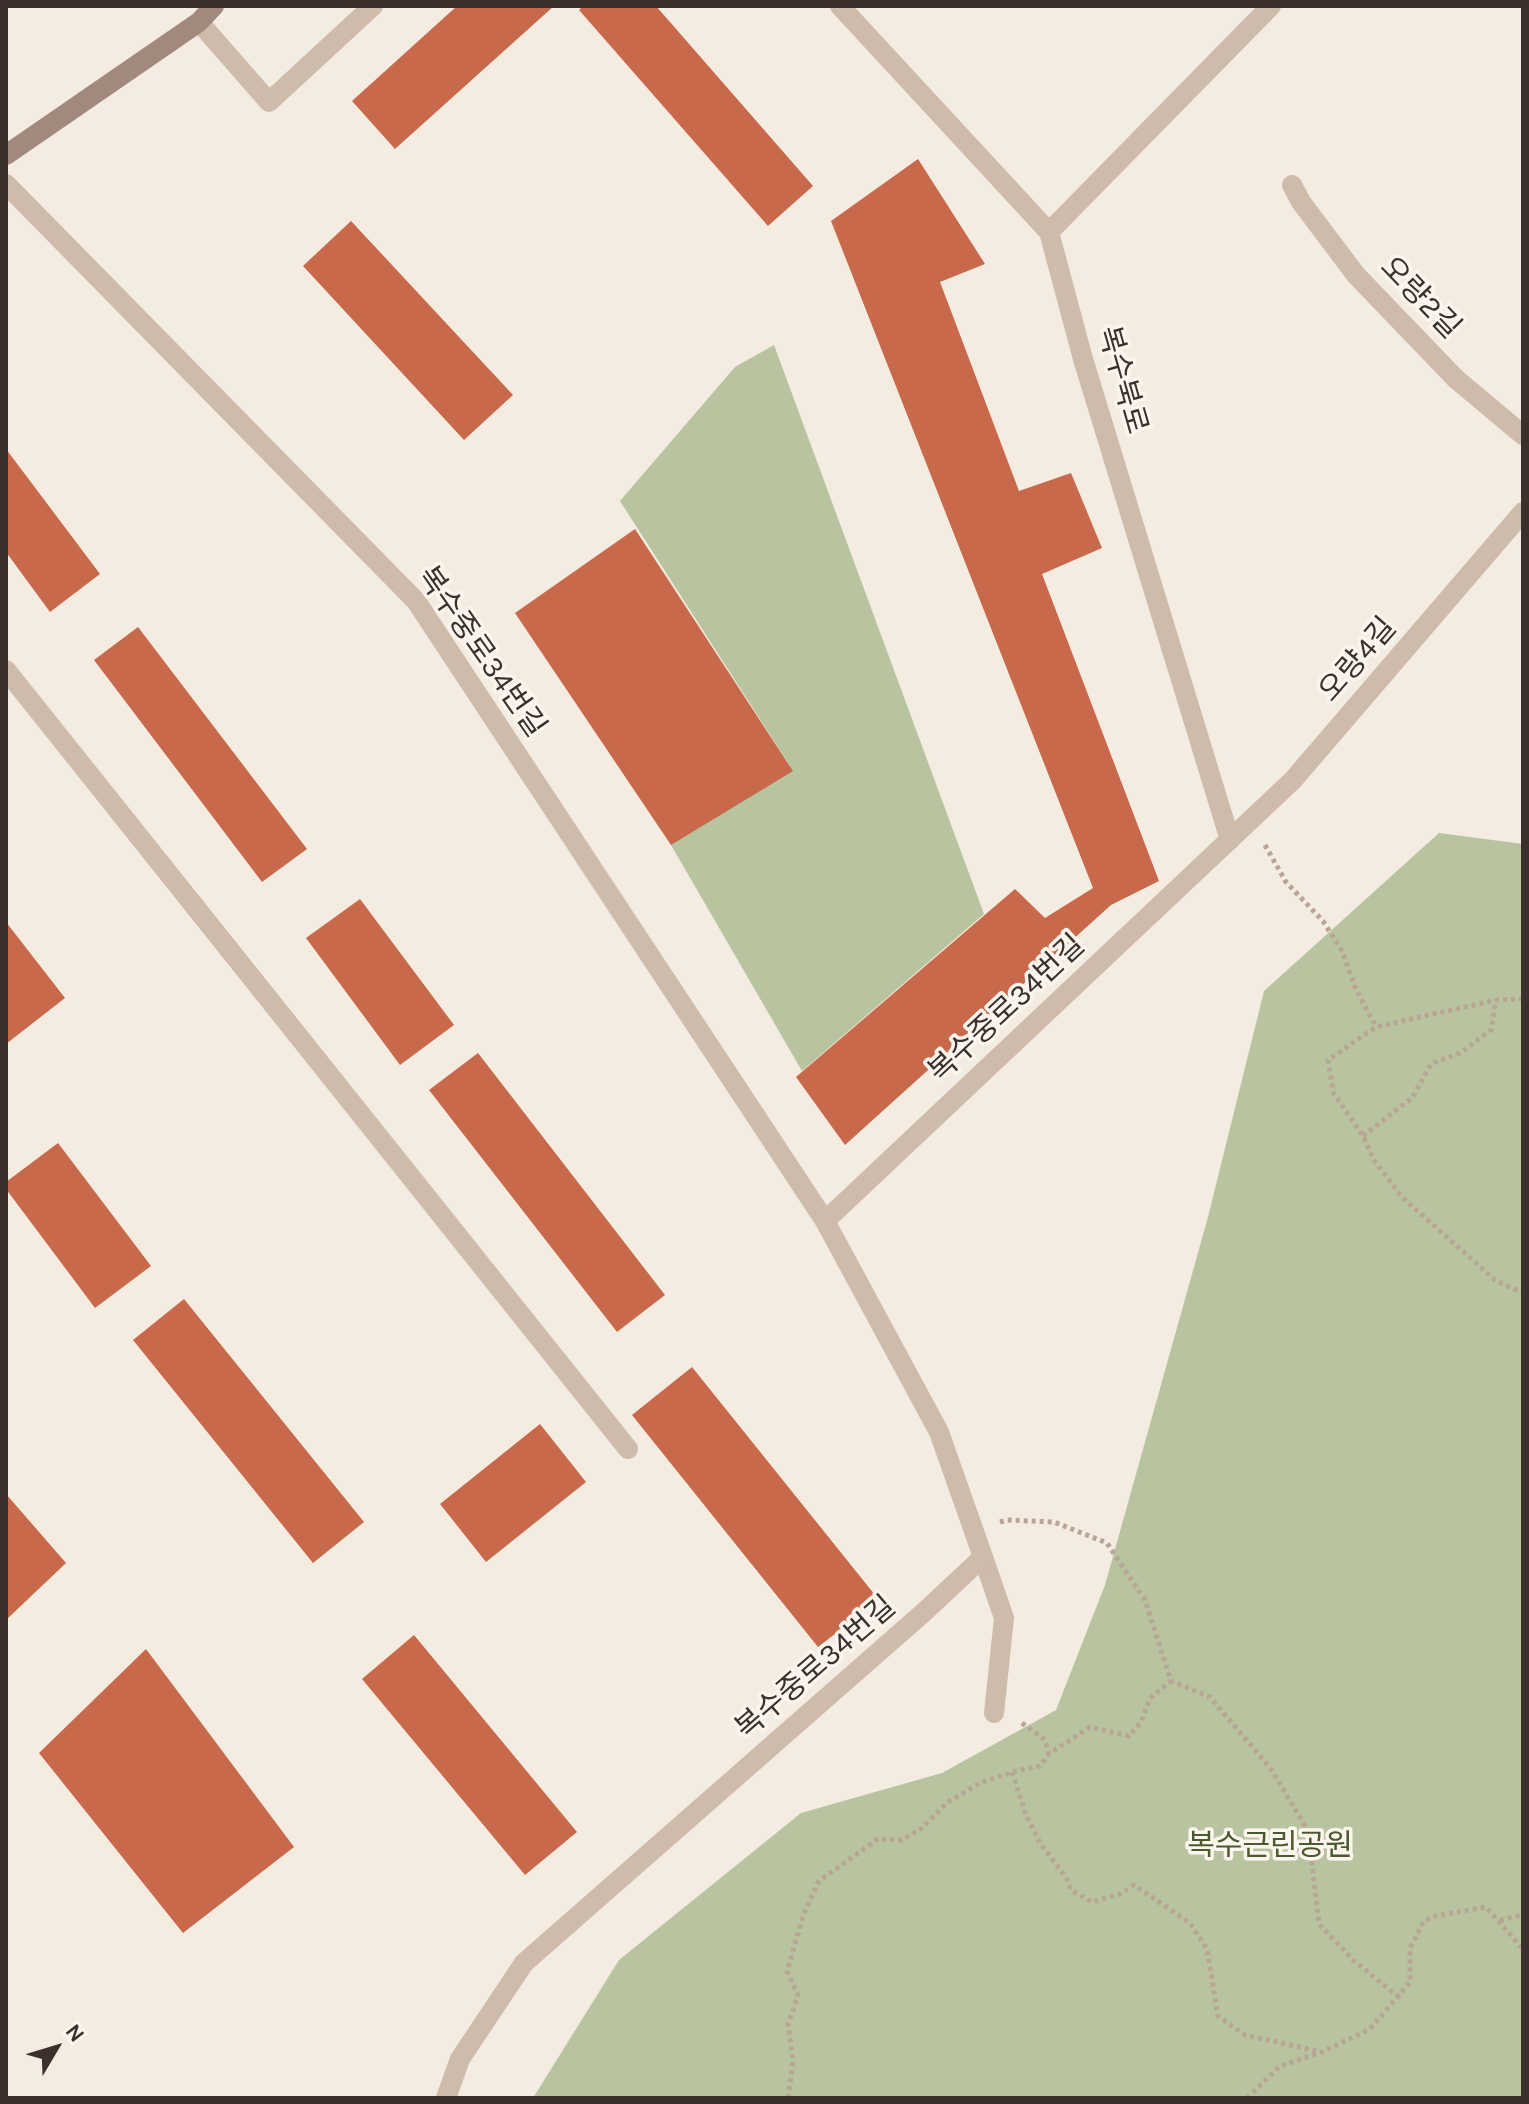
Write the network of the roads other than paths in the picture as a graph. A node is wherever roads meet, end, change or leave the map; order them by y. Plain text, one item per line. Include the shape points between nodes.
1 (214, 6) edge
2 (373, 6) edge
3 (840, 6) edge
4 (1271, 6) edge
5 (199, 22) junction
6 (6, 155) edge
7 (6, 184) edge
8 (1292, 185) dead end
9 (1049, 232) junction
10 (1523, 435) edge
11 (1523, 512) edge
12 (6, 670) edge
13 (1230, 840) junction
14 (825, 1221) junction
15 (628, 1449) dead end
16 (983, 1557) junction
17 (994, 1713) dead end
18 (446, 2098) edge

1 - 5 street
2 - 5 street via 269,102
3 - 9 street, 복수북로
4 - 9 street
5 - 6 street
7 - 14 street, 복수중로34번길 via 416,601
8 - 10 street, 오량2길 via 1356,275 1456,379
9 - 13 street, 복수북로
11 - 13 street, 오량4길 via 1293,780
12 - 15 street
13 - 14 street, 복수중로34번길
14 - 16 street, 복수중로34번길 via 939,1432
16 - 17 street via 1004,1618
16 - 18 street, 복수중로34번길 via 524,1963 460,2059

